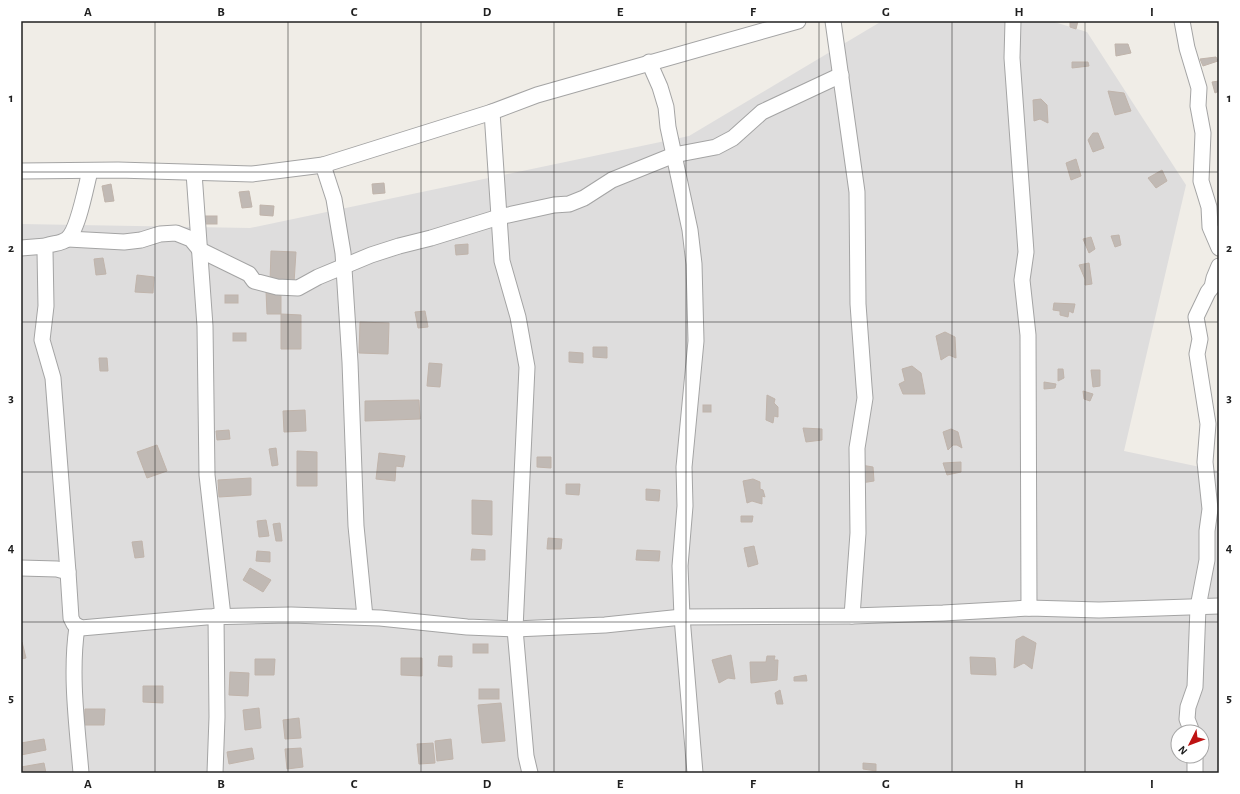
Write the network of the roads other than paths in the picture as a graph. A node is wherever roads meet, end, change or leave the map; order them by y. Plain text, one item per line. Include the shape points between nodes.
1 (798, 21) edge
2 (833, 21) edge
3 (1013, 21) edge
4 (1182, 21) edge
5 (649, 62) junction
6 (841, 75) junction
7 (492, 112) junction
8 (674, 156) junction
9 (323, 165) junction
10 (21, 171) edge
11 (90, 171) junction
12 (194, 173) junction
13 (499, 217) junction
14 (68, 239) junction
15 (46, 246) junction
16 (21, 248) edge
17 (1219, 248) edge
18 (200, 250) junction
19 (1219, 266) edge
20 (344, 267) junction
21 (21, 568) edge
22 (68, 572) junction
23 (1219, 606) edge
24 (1198, 607) junction
25 (1029, 608) junction
26 (219, 616) junction
27 (852, 616) junction
28 (365, 617) junction
29 (682, 617) junction
30 (77, 627) junction
31 (515, 629) junction
32 (1189, 724) edge
33 (81, 773) edge
34 (215, 773) edge
35 (530, 773) edge
36 (695, 773) edge

1 - 5 street
2 - 6 street
3 - 25 street via 1012,58 1026,252 1022,280 1028,335
4 - 17 street via 1199,88 1198,106 1203,133 1201,181 1209,207 1210,227
5 - 7 street via 537,95
5 - 8 street via 663,97
6 - 8 street via 762,112 733,138 716,147
6 - 27 street via 858,192 858,304 865,398 857,448 858,533
7 - 9 street
7 - 13 street
8 - 13 street via 612,180 584,198 569,204
8 - 29 street via 690,230 697,318 684,467 685,506 680,566
9 - 12 street via 252,174
9 - 20 street via 334,199
10 - 11 street
11 - 12 street
11 - 14 street via 79,215
12 - 18 street
13 - 20 street via 371,255
13 - 31 street via 502,261 518,317 527,367
14 - 15 street
14 - 18 street via 124,242 176,233 191,239
15 - 16 street
15 - 22 street via 46,306 42,340 53,378
18 - 20 street via 248,274 254,281 277,287 298,288
18 - 26 street via 207,371 207,475
19 - 24 street via 1212,287 1196,317 1200,339 1197,354 1208,424 1205,477 1210,500 1206,560
20 - 28 street via 356,526
21 - 22 street via 57,568
22 - 30 street via 71,618
23 - 24 street
24 - 25 street via 1099,610
24 - 32 street via 1195,687 1188,707
25 - 27 street
26 - 28 street
26 - 30 street
26 - 34 street
27 - 29 street
28 - 31 street
29 - 31 street via 605,625
29 - 36 street
30 - 33 street via 74,667
31 - 35 street via 526,756

